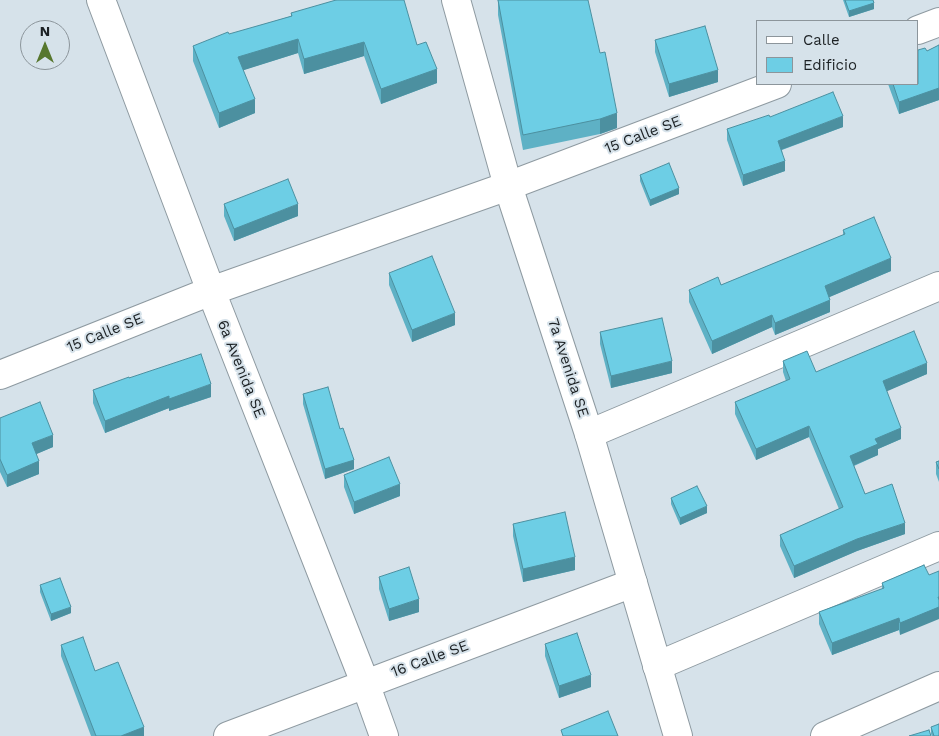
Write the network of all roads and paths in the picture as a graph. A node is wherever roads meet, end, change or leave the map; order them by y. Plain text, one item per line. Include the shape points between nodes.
1 (101, 0) edge
2 (456, 0) edge
3 (939, 22) edge
4 (919, 30) edge
5 (774, 85) edge
6 (508, 186) junction
7 (939, 286) edge
8 (210, 291) junction
9 (0, 376) edge
10 (589, 434) junction
11 (939, 546) edge
12 (633, 583) junction
13 (657, 666) junction
14 (365, 683) junction
15 (939, 686) edge
16 (228, 736) edge
17 (384, 736) edge
18 (678, 736) edge
19 (825, 736) edge

1 - 8 street, 6a Avenida SE
2 - 6 street, 7a Avenida SE
3 - 4 street
5 - 6 street, 15 Calle SE
6 - 8 street, 15 Calle SE
6 - 10 street, 7a Avenida SE
7 - 10 street
8 - 9 street, 15 Calle SE
8 - 14 street, 6a Avenida SE
10 - 12 street, 7a Avenida SE
11 - 13 street
12 - 13 street, 7a Avenida SE
12 - 14 street, 16 Calle SE
13 - 18 street, 7a Avenida SE
14 - 16 street, 16 Calle SE
14 - 17 street, 6a Avenida SE
15 - 19 street

